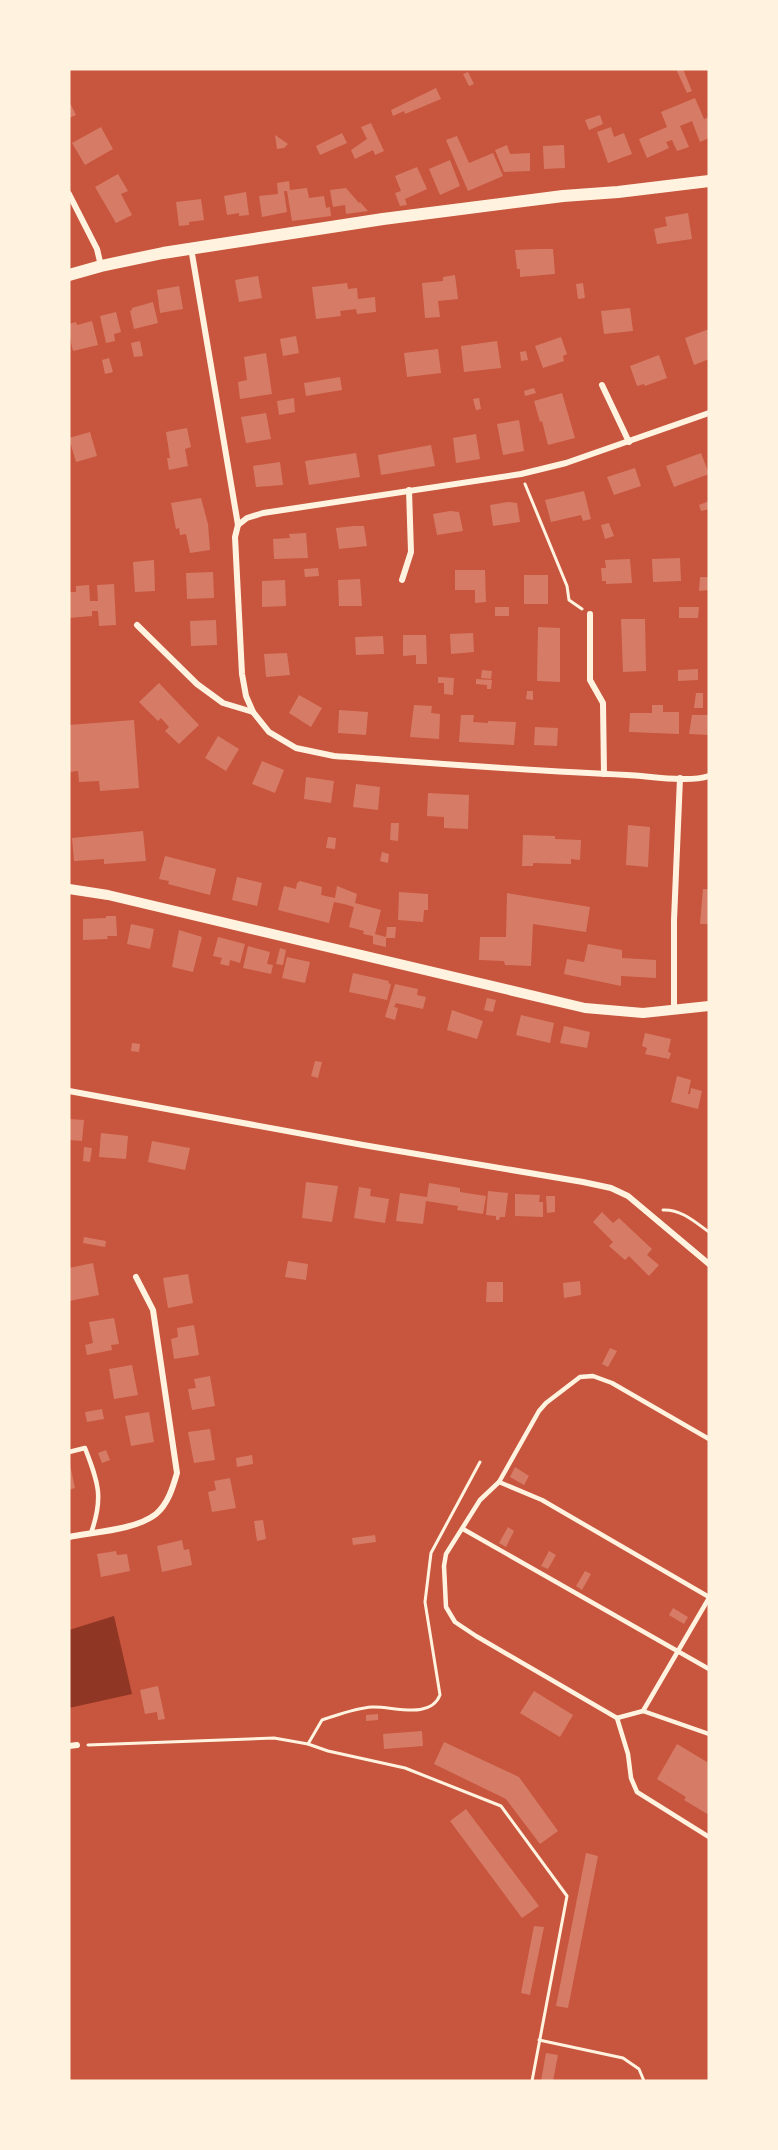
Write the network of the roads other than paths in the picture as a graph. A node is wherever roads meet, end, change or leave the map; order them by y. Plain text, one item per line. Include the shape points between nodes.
1 (709, 181) edge
2 (69, 194) edge
3 (191, 248) junction
4 (101, 266) junction
5 (69, 275) edge
6 (602, 385) dead end
7 (709, 413) edge
8 (629, 442) junction
9 (409, 490) junction
10 (238, 525) junction
11 (402, 580) dead end
12 (590, 614) road end
13 (137, 625) dead end
14 (253, 712) junction
15 (604, 774) junction
16 (709, 776) edge
17 (680, 778) junction
18 (69, 889) edge
19 (709, 1006) edge
20 (674, 1010) junction
21 (69, 1091) edge
22 (709, 1264) edge
23 (136, 1277) dead end
24 (709, 1439) edge
25 (69, 1452) edge
26 (499, 1482) junction
27 (463, 1529) junction
28 (91, 1533) junction
29 (69, 1537) edge
30 (709, 1597) edge
31 (678, 1650) junction
32 (709, 1669) edge
33 (643, 1711) junction
34 (617, 1718) junction
35 (709, 1734) edge
36 (77, 1745) road end
37 (69, 1746) edge
38 (709, 1837) edge

1 - 3 main road via 383,219
2 - 4 street via 97,249
3 - 4 main road
3 - 10 street
4 - 5 main road
6 - 8 street
7 - 8 street
8 - 9 street via 521,474
9 - 10 street via 263,513
9 - 11 street via 411,552
10 - 14 street via 235,537 242,674
12 - 15 street via 590,680 603,703
13 - 14 street via 196,684 223,703
14 - 15 street via 269,732 296,748 334,756
15 - 17 street
16 - 17 street
17 - 20 street
18 - 20 street via 585,1008 643,1013
19 - 20 street
21 - 22 street via 611,1188 628,1196
23 - 28 street via 153,1310 177,1473 171,1494 156,1514 136,1524
24 - 26 lane via 612,1383 593,1376 580,1377 539,1411
25 - 28 lane via 85,1448 96,1477 97,1517
26 - 27 lane via 480,1500
26 - 30 lane via 542,1500
27 - 31 lane
27 - 34 lane via 446,1554 444,1566 446,1607 455,1622
28 - 29 street
30 - 31 lane
31 - 32 lane
31 - 33 lane
33 - 34 lane
33 - 35 lane
34 - 38 lane via 628,1754 630,1778 637,1792
36 - 37 street

